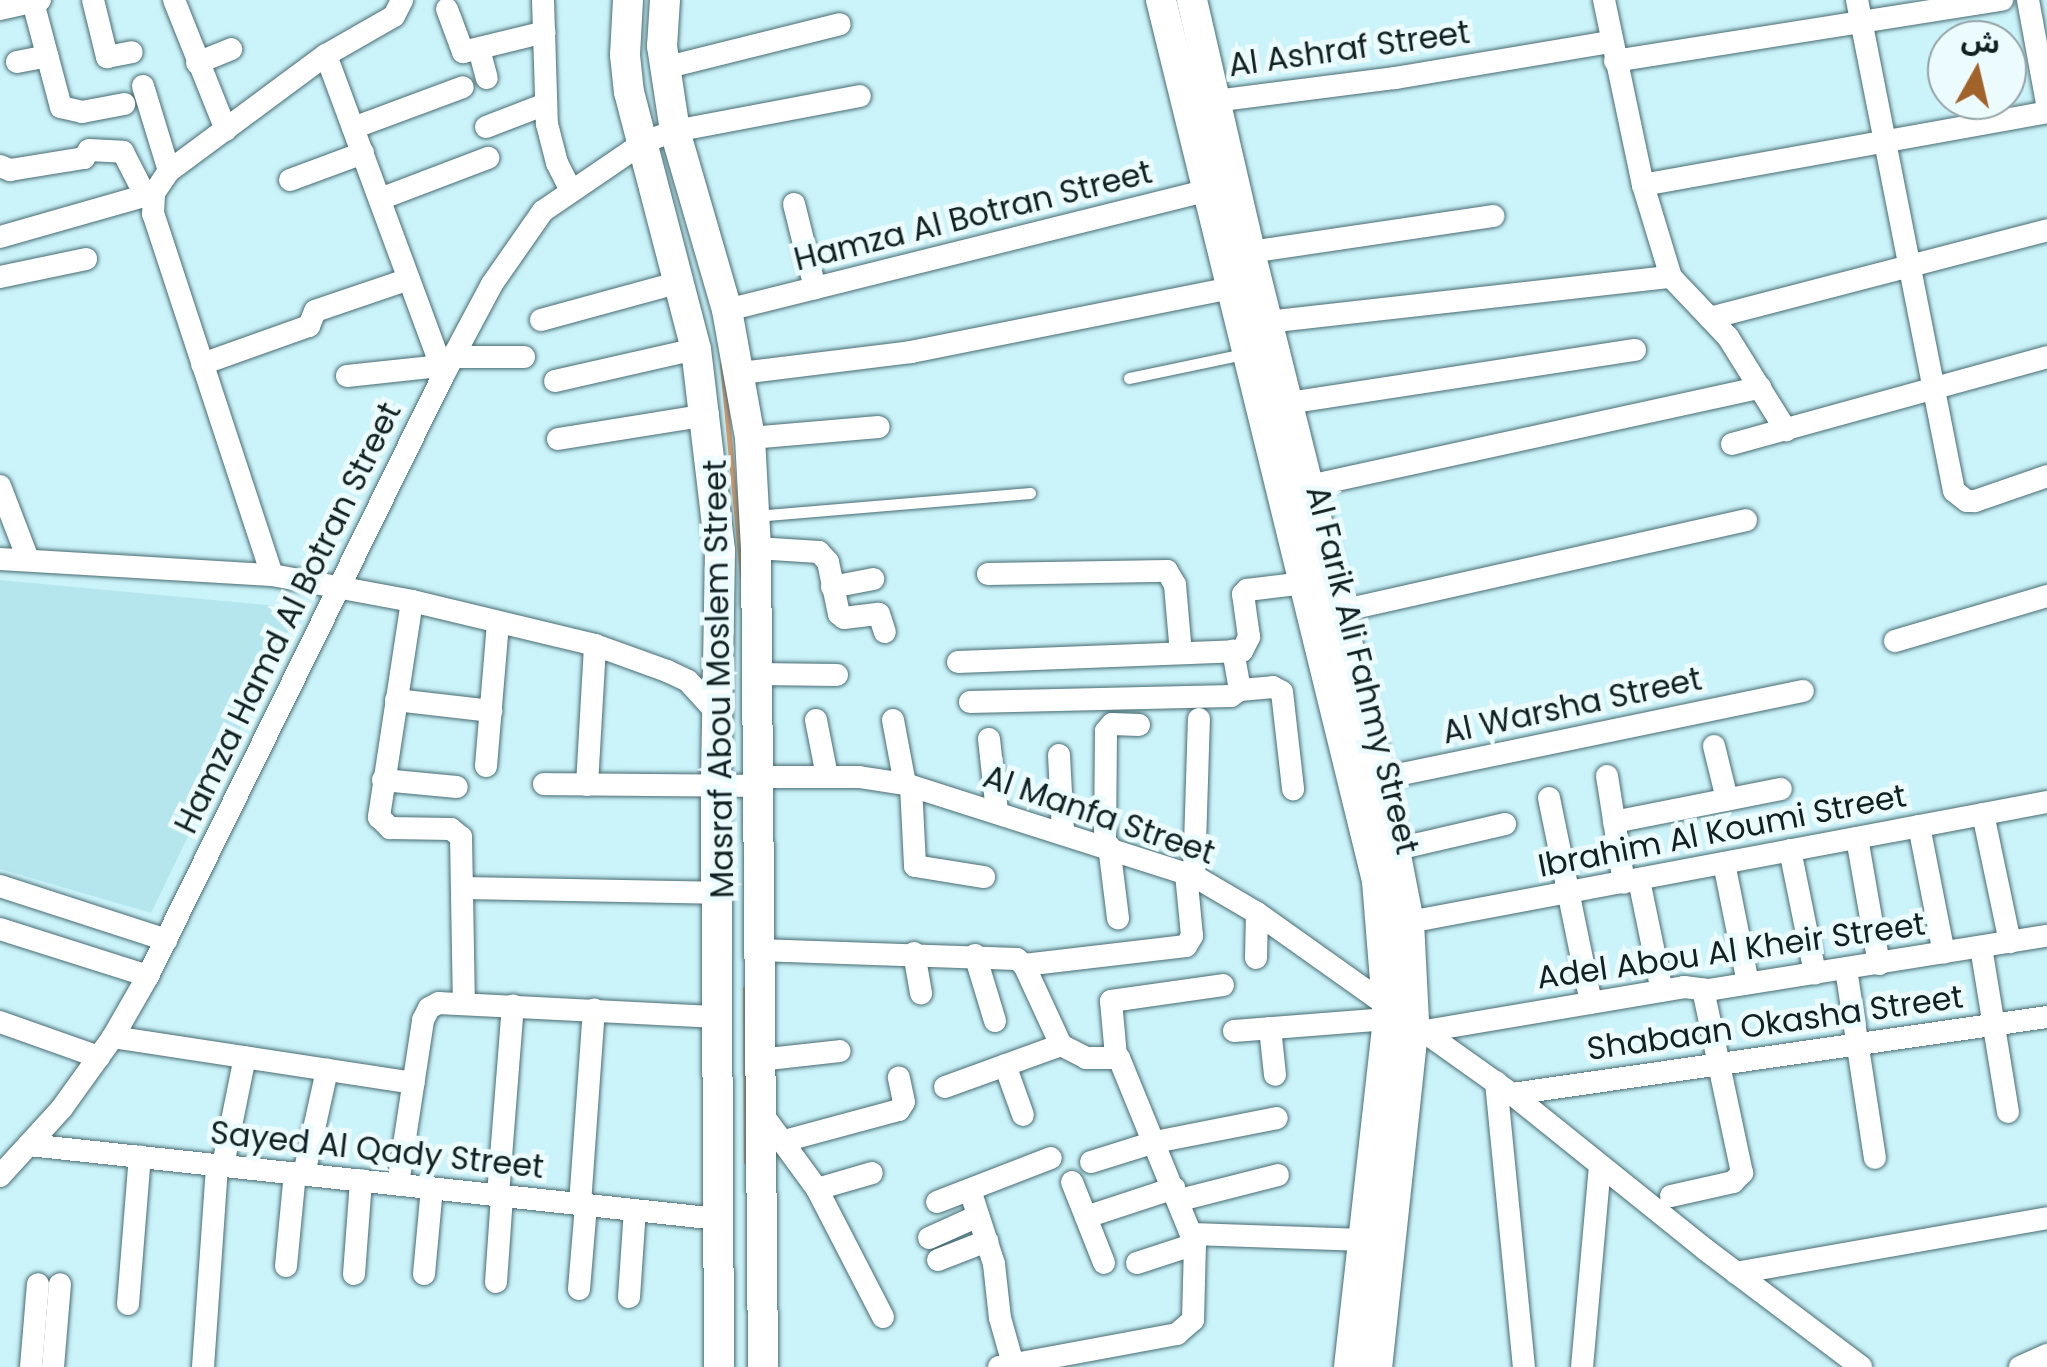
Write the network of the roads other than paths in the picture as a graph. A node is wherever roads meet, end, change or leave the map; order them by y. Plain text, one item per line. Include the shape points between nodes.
1 (93, 0) edge
2 (174, 0) edge
3 (402, 0) edge
4 (543, 0) edge
5 (628, 0) edge
6 (665, 0) edge
7 (1161, 0) edge
8 (1192, 0) edge
9 (1604, 0) edge
10 (2002, 0) edge
11 (2028, 0) edge
12 (37, 1) edge
13 (5, 5) edge
14 (448, 10) dead end
15 (1860, 10) edge
16 (840, 24) dead end
17 (545, 32) junction
18 (232, 48) dead end
19 (479, 49) junction
20 (1612, 51) junction
21 (132, 52) dead end
22 (326, 55) junction
23 (46, 56) junction
24 (17, 62) dead end
25 (196, 63) junction
26 (664, 68) junction
27 (487, 78) dead end
28 (143, 86) dead end
29 (463, 87) dead end
30 (860, 96) dead end
31 (1215, 101) junction
32 (124, 104) dead end
33 (546, 104) junction
34 (2047, 108) edge
35 (82, 112) junction
36 (486, 127) dead end
37 (354, 128) junction
38 (226, 130) junction
39 (675, 131) junction
40 (644, 142) junction
41 (1886, 142) junction
42 (90, 150) junction
43 (363, 153) junction
44 (488, 158) dead end
45 (0, 166) edge
46 (290, 180) dead end
47 (158, 185) junction
48 (1642, 186) junction
49 (1221, 188) junction
50 (572, 190) junction
51 (380, 199) junction
52 (794, 204) dead end
53 (1493, 216) dead end
54 (2047, 230) edge
55 (0, 237) edge
56 (1250, 252) junction
57 (86, 259) dead end
58 (1910, 264) junction
59 (1671, 277) junction
60 (0, 278) edge
61 (409, 279) junction
62 (680, 282) junction
63 (815, 288) junction
64 (1232, 288) junction
65 (727, 310) junction
66 (1710, 318) junction
67 (541, 320) dead end
68 (1268, 322) junction
69 (696, 349) junction
70 (1635, 350) dead end
71 (1248, 353) junction
72 (524, 358) dead end
73 (2047, 358) edge
74 (202, 364) junction
75 (446, 366) junction
76 (741, 372) junction
77 (347, 376) dead end
78 (1129, 378) dead end
79 (555, 381) dead end
80 (1760, 388) junction
81 (1935, 388) junction
82 (1288, 403) junction
83 (708, 414) junction
84 (879, 427) dead end
85 (1786, 430) junction
86 (750, 438) junction
87 (558, 439) dead end
88 (1732, 444) dead end
89 (2047, 476) edge
90 (0, 486) edge
91 (1309, 486) junction
92 (1030, 493) dead end
93 (754, 516) junction
94 (1746, 520) dead end
95 (756, 548) junction
96 (0, 559) edge
97 (28, 559) junction
98 (988, 574) dead end
99 (272, 575) junction
100 (1313, 579) junction
101 (873, 580) dead end
102 (832, 587) junction
103 (340, 588) junction
104 (2047, 596) edge
105 (412, 601) junction
106 (1340, 611) junction
107 (498, 622) junction
108 (885, 632) dead end
109 (1895, 641) dead end
110 (596, 646) junction
111 (1233, 651) junction
112 (1182, 652) junction
113 (958, 662) dead end
114 (837, 675) dead end
115 (757, 678) junction
116 (718, 681) junction
117 (1240, 690) junction
118 (1803, 691) dead end
119 (396, 700) junction
120 (970, 702) dead end
121 (491, 711) junction
122 (718, 714) junction
123 (1199, 719) dead end
124 (816, 720) dead end
125 (893, 720) dead end
126 (1139, 725) dead end
127 (989, 739) dead end
128 (1714, 746) dead end
129 (1059, 754) dead end
130 (486, 766) dead end
131 (827, 776) junction
132 (1607, 776) dead end
133 (383, 780) junction
134 (1368, 781) junction
135 (755, 782) junction
136 (544, 784) dead end
137 (587, 785) junction
138 (908, 785) junction
139 (456, 787) dead end
140 (716, 788) junction
141 (1293, 789) dead end
142 (1781, 789) dead end
143 (1549, 798) dead end
144 (1727, 799) junction
145 (2047, 802) edge
146 (996, 812) junction
147 (1983, 814) junction
148 (1614, 822) junction
149 (1505, 824) dead end
150 (1919, 826) junction
151 (1062, 832) junction
152 (1857, 838) junction
153 (1107, 845) junction
154 (1397, 849) junction
155 (1790, 850) junction
156 (1724, 863) junction
157 (1190, 875) junction
158 (984, 877) dead end
159 (1632, 881) junction
160 (0, 886) edge
161 (462, 888) junction
162 (717, 893) junction
163 (1568, 894) junction
164 (1257, 912) junction
165 (1118, 918) dead end
166 (1409, 922) junction
167 (0, 929) edge
168 (2047, 936) edge
169 (166, 940) junction
170 (2010, 942) junction
171 (1981, 947) junction
172 (758, 950) junction
173 (914, 953) junction
174 (1944, 953) junction
175 (975, 955) junction
176 (1256, 958) dead end
177 (1879, 964) junction
178 (1024, 965) junction
179 (1846, 969) junction
180 (1815, 974) junction
181 (148, 976) junction
182 (1748, 983) junction
183 (1224, 984) dead end
184 (1703, 990) junction
185 (1662, 991) junction
186 (921, 993) dead end
187 (464, 1003) junction
188 (1591, 1003) junction
189 (513, 1006) junction
190 (594, 1010) junction
191 (717, 1017) junction
192 (2047, 1017) edge
193 (1404, 1020) junction
194 (995, 1021) dead end
195 (0, 1022) edge
196 (1994, 1024) junction
197 (1270, 1028) junction
198 (1234, 1031) dead end
199 (112, 1037) junction
200 (1858, 1044) junction
201 (1060, 1045) junction
202 (840, 1051) dead end
203 (1116, 1056) junction
204 (98, 1057) junction
205 (245, 1057) junction
206 (759, 1060) junction
207 (1719, 1064) junction
208 (1005, 1065) junction
209 (327, 1070) junction
210 (1275, 1076) dead end
211 (898, 1078) dead end
212 (414, 1083) junction
213 (945, 1088) dead end
214 (1504, 1088) junction
215 (760, 1111) junction
216 (2008, 1112) dead end
217 (1023, 1115) dead end
218 (1277, 1118) dead end
219 (784, 1140) junction
220 (1156, 1142) junction
221 (29, 1145) junction
222 (140, 1156) junction
223 (1051, 1158) dead end
224 (1875, 1158) dead end
225 (1090, 1162) dead end
226 (220, 1165) junction
227 (1600, 1167) junction
228 (872, 1173) dead end
229 (300, 1174) junction
230 (1278, 1175) dead end
231 (0, 1176) edge
232 (361, 1180) junction
233 (1072, 1182) dead end
234 (398, 1184) junction
235 (432, 1188) junction
236 (817, 1190) junction
237 (970, 1190) junction
238 (1177, 1194) junction
239 (500, 1196) junction
240 (1671, 1196) dead end
241 (937, 1202) dead end
242 (583, 1205) junction
243 (635, 1210) junction
244 (978, 1216) junction
245 (1086, 1217) junction
246 (2047, 1218) edge
247 (718, 1219) junction
248 (1193, 1239) junction
249 (1364, 1240) junction
250 (986, 1241) junction
251 (1104, 1263) dead end
252 (1137, 1263) dead end
253 (286, 1266) dead end
254 (1736, 1273) junction
255 (354, 1274) dead end
256 (424, 1274) dead end
257 (496, 1282) dead end
258 (579, 1289) dead end
259 (629, 1297) dead end
260 (128, 1304) dead end
261 (883, 1316) dead end
262 (2047, 1355) edge
263 (1006, 1366) edge
264 (31, 1367) edge
265 (53, 1367) edge
266 (204, 1367) edge
267 (718, 1367) edge
268 (763, 1367) edge
269 (1349, 1367) edge
270 (1377, 1367) edge
271 (1524, 1367) edge
272 (1582, 1367) edge
273 (1862, 1367) edge
274 (2020, 1367) edge

1 - 21 street via 107,56
2 - 25 street
3 - 22 street via 394,16
4 - 17 street
5 - 40 street, Masraf Abou Moslem Street via 627,73
6 - 26 street, Masraf Abou Moslem Street
7 - 49 street, Al Farik Ali Fahmy Street
8 - 31 street, Al Farik Ali Fahmy Street
9 - 20 street
10 - 15 street, Al Ashraf Street
11 - 34 street
12 - 13 street
12 - 23 street
14 - 19 street via 460,51
15 - 20 street, Al Ashraf Street
15 - 41 street
16 - 26 street
17 - 19 street
17 - 33 street
18 - 25 street
19 - 27 street
20 - 31 street, Al Ashraf Street
20 - 48 street
22 - 37 street
22 - 38 street
23 - 24 street
23 - 35 street via 61,107
25 - 38 street
26 - 39 street, Masraf Abou Moslem Street
28 - 47 street
29 - 37 street
30 - 39 street, Hamza Hamd Al Botran Street
31 - 49 street, Al Farik Ali Fahmy Street
32 - 35 street
33 - 36 street
33 - 50 street via 550,144
34 - 41 street
35 - 42 street
37 - 43 street
38 - 47 street
39 - 40 street, Hamza Hamd Al Botran Street
39 - 65 street, Masraf Abou Moslem Street
40 - 50 street, Hamza Hamd Al Botran Street
40 - 62 street, Masraf Abou Moslem Street
41 - 48 street
41 - 58 street
42 - 45 street via 84,158
42 - 47 street via 124,152
43 - 46 street
43 - 51 street
44 - 51 street
47 - 55 street
47 - 74 street via 153,214
48 - 59 street
49 - 56 street, Al Farik Ali Fahmy Street
49 - 63 street, Hamza Al Botran Street
49 - 64 street, Al Farik Ali Fahmy Street
50 - 75 street, Hamza Hamd Al Botran Street via 544,211 515,248
51 - 61 street
52 - 63 street
53 - 56 street
54 - 58 street
56 - 68 street, Al Farik Ali Fahmy Street
57 - 60 street
58 - 66 street
58 - 81 street
59 - 66 street
59 - 68 street
61 - 74 street via 314,312 309,326
61 - 75 street
62 - 67 street
62 - 69 street, Masraf Abou Moslem Street
63 - 65 street, Hamza Al Botran Street
64 - 71 street, Al Farik Ali Fahmy Street
64 - 76 street via 911,352
65 - 76 street, Masraf Abou Moslem Street
66 - 80 street
68 - 82 street, Al Farik Ali Fahmy Street
69 - 79 street
69 - 83 street, Masraf Abou Moslem Street
70 - 82 street
71 - 78 lane
71 - 100 street, Al Farik Ali Fahmy Street
72 - 75 street
73 - 81 street
74 - 99 street
75 - 77 street
75 - 103 street, Hamza Hamd Al Botran Street
76 - 86 street, Masraf Abou Moslem Street
80 - 85 street
80 - 91 street
81 - 85 street
81 - 89 street via 1959,498 1975,501
82 - 91 street, Al Farik Ali Fahmy Street
83 - 87 street
83 - 116 street, Masraf Abou Moslem Street via 720,551
84 - 86 street
85 - 88 street
86 - 93 street, Masraf Abou Moslem Street
90 - 97 street
91 - 100 street, Al Farik Ali Fahmy Street
92 - 93 lane
93 - 95 street, Masraf Abou Moslem Street
94 - 106 street, Al Farik Ali Fahmy Street
95 - 102 street via 819,552
95 - 115 street, Masraf Abou Moslem Street
96 - 97 street
97 - 99 street
98 - 112 street via 1168,571
99 - 103 street
100 - 106 street, Al Farik Ali Fahmy Street
100 - 111 street via 1248,590 1248,645
100 - 134 street, Al Farik Ali Fahmy Street
101 - 102 street
102 - 108 street via 839,614 879,614
103 - 105 street
103 - 169 street, Hamza Hamd Al Botran Street
104 - 109 street
105 - 107 street
105 - 119 street
106 - 134 street, Al Farik Ali Fahmy Street
107 - 110 street
107 - 121 street
110 - 122 street via 688,682
110 - 137 street
111 - 112 street
111 - 117 street
112 - 113 street
114 - 115 street
115 - 116 street
115 - 135 street, Masraf Abou Moslem Street
116 - 122 street, Masraf Abou Moslem Street
117 - 120 street via 1231,696
117 - 141 street via 1282,692
118 - 134 street, Al Warsha Street
119 - 121 street
119 - 133 street
121 - 130 street
122 - 140 street, Masraf Abou Moslem Street
123 - 157 street
124 - 131 street
125 - 138 street
126 - 153 street via 1112,724 1106,731
127 - 146 street
128 - 144 street
129 - 151 street
131 - 135 street, Al Manfa Street
131 - 138 street, Al Manfa Street
132 - 148 street
133 - 139 street
133 - 161 street via 382,824 452,830 462,843
134 - 154 street, Al Farik Ali Fahmy Street
134 - 193 street, Al Farik Ali Fahmy Street via 1377,880
135 - 140 street, Al Manfa Street
135 - 172 street, Masraf Abou Moslem Street
136 - 137 street, Al Manfa Street
137 - 140 street, Al Manfa Street
138 - 146 street, Al Manfa Street
138 - 158 street via 915,866
140 - 162 street, Masraf Abou Moslem Street
142 - 144 street
143 - 163 street
144 - 148 street
145 - 147 street, Ibrahim Al Koumi Street
146 - 151 street, Al Manfa Street
147 - 150 street, Ibrahim Al Koumi Street
147 - 170 street
148 - 159 street
149 - 154 street
150 - 152 street, Ibrahim Al Koumi Street
150 - 174 street
151 - 153 street, Al Manfa Street
152 - 155 street, Ibrahim Al Koumi Street
152 - 177 street
153 - 157 street, Al Manfa Street
153 - 165 street
154 - 166 street, Al Farik Ali Fahmy Street
155 - 156 street, Ibrahim Al Koumi Street
155 - 180 street
156 - 159 street, Ibrahim Al Koumi Street
156 - 182 street
157 - 164 street, Al Manfa Street
157 - 178 street via 1192,936 1186,946
159 - 163 street, Ibrahim Al Koumi Street
159 - 185 street
160 - 169 street
161 - 162 street
161 - 187 street
162 - 191 street, Masraf Abou Moslem Street
163 - 166 street, Ibrahim Al Koumi Street
163 - 188 street
164 - 176 street
164 - 193 street, Al Manfa Street
166 - 193 street, Al Farik Ali Fahmy Street
167 - 181 street
168 - 170 street, Adel Abou Al Kheir Street
169 - 181 street, Hamza Hamd Al Botran Street
170 - 171 street, Adel Abou Al Kheir Street
171 - 174 street, Adel Abou Al Kheir Street
171 - 196 street
172 - 173 street
172 - 206 street, Masraf Abou Moslem Street
173 - 175 street
173 - 186 street
174 - 177 street, Adel Abou Al Kheir Street
175 - 178 street
175 - 194 street
177 - 179 street, Adel Abou Al Kheir Street
178 - 201 street
179 - 180 street, Adel Abou Al Kheir Street
179 - 200 street
180 - 182 street, Adel Abou Al Kheir Street
181 - 199 street, Hamza Hamd Al Botran Street
182 - 184 street, Adel Abou Al Kheir Street
183 - 203 street via 1111,1001
184 - 185 street, Adel Abou Al Kheir Street
184 - 207 street
185 - 188 street, Adel Abou Al Kheir Street
187 - 189 street
187 - 212 street via 429,1008
188 - 193 street, Adel Abou Al Kheir Street
189 - 190 street
189 - 239 street
190 - 191 street
190 - 242 street
191 - 247 street, Masraf Abou Moslem Street
192 - 196 street, Shabaan Okasha Street
193 - 197 street, Adel Abou Al Kheir Street
193 - 214 street, Al Manfa Street
193 - 249 street, Al Farik Ali Fahmy Street
193 - 270 street, Al Farik Ali Fahmy Street
195 - 204 street
196 - 200 street, Shabaan Okasha Street
196 - 216 street
197 - 198 street, Adel Abou Al Kheir Street
197 - 210 street
199 - 204 street, Hamza Hamd Al Botran Street
199 - 205 street
200 - 207 street, Shabaan Okasha Street
200 - 224 street
201 - 203 street via 1086,1058
201 - 208 street
202 - 206 street
203 - 220 street
204 - 221 street, Hamza Hamd Al Botran Street
205 - 209 street
205 - 226 street
206 - 215 street, Masraf Abou Moslem Street
207 - 214 street, Shabaan Okasha Street
207 - 240 street via 1742,1173 1733,1182
208 - 213 street
208 - 217 street
209 - 212 street
209 - 229 street
211 - 219 street via 900,1110
212 - 234 street
214 - 227 street, Al Manfa Street
214 - 271 street
215 - 219 street
215 - 268 street, Masraf Abou Moslem Street
218 - 220 street
219 - 236 street
220 - 225 street
220 - 238 street
221 - 222 street, Sayed Al Qady Street
221 - 231 street, Hamza Hamd Al Botran Street
222 - 226 street, Sayed Al Qady Street
222 - 260 street
223 - 237 street
226 - 229 street, Sayed Al Qady Street
226 - 266 street
227 - 254 street, Al Manfa Street
227 - 272 street
228 - 236 street
229 - 232 street, Sayed Al Qady Street
229 - 253 street
230 - 238 street
232 - 234 street, Sayed Al Qady Street
232 - 255 street
233 - 245 street
234 - 235 street, Sayed Al Qady Street
235 - 239 street, Sayed Al Qady Street
235 - 256 street
236 - 261 street
237 - 241 street
237 - 244 street
238 - 245 street
238 - 248 street
239 - 242 street, Sayed Al Qady Street
239 - 257 street
242 - 243 street, Sayed Al Qady Street
242 - 258 street
243 - 247 street, Sayed Al Qady Street
243 - 259 street
244 - 250 street
244 - 250 street via 934,1249
245 - 251 street
246 - 254 street
247 - 267 street, Masraf Abou Moslem Street
248 - 249 street
248 - 252 street
248 - 263 street via 1194,1320 1177,1334
249 - 269 street, Al Farik Ali Fahmy Street
250 - 263 street
254 - 273 street, Al Manfa Street
262 - 274 street
264 - 265 street via 49,1284

